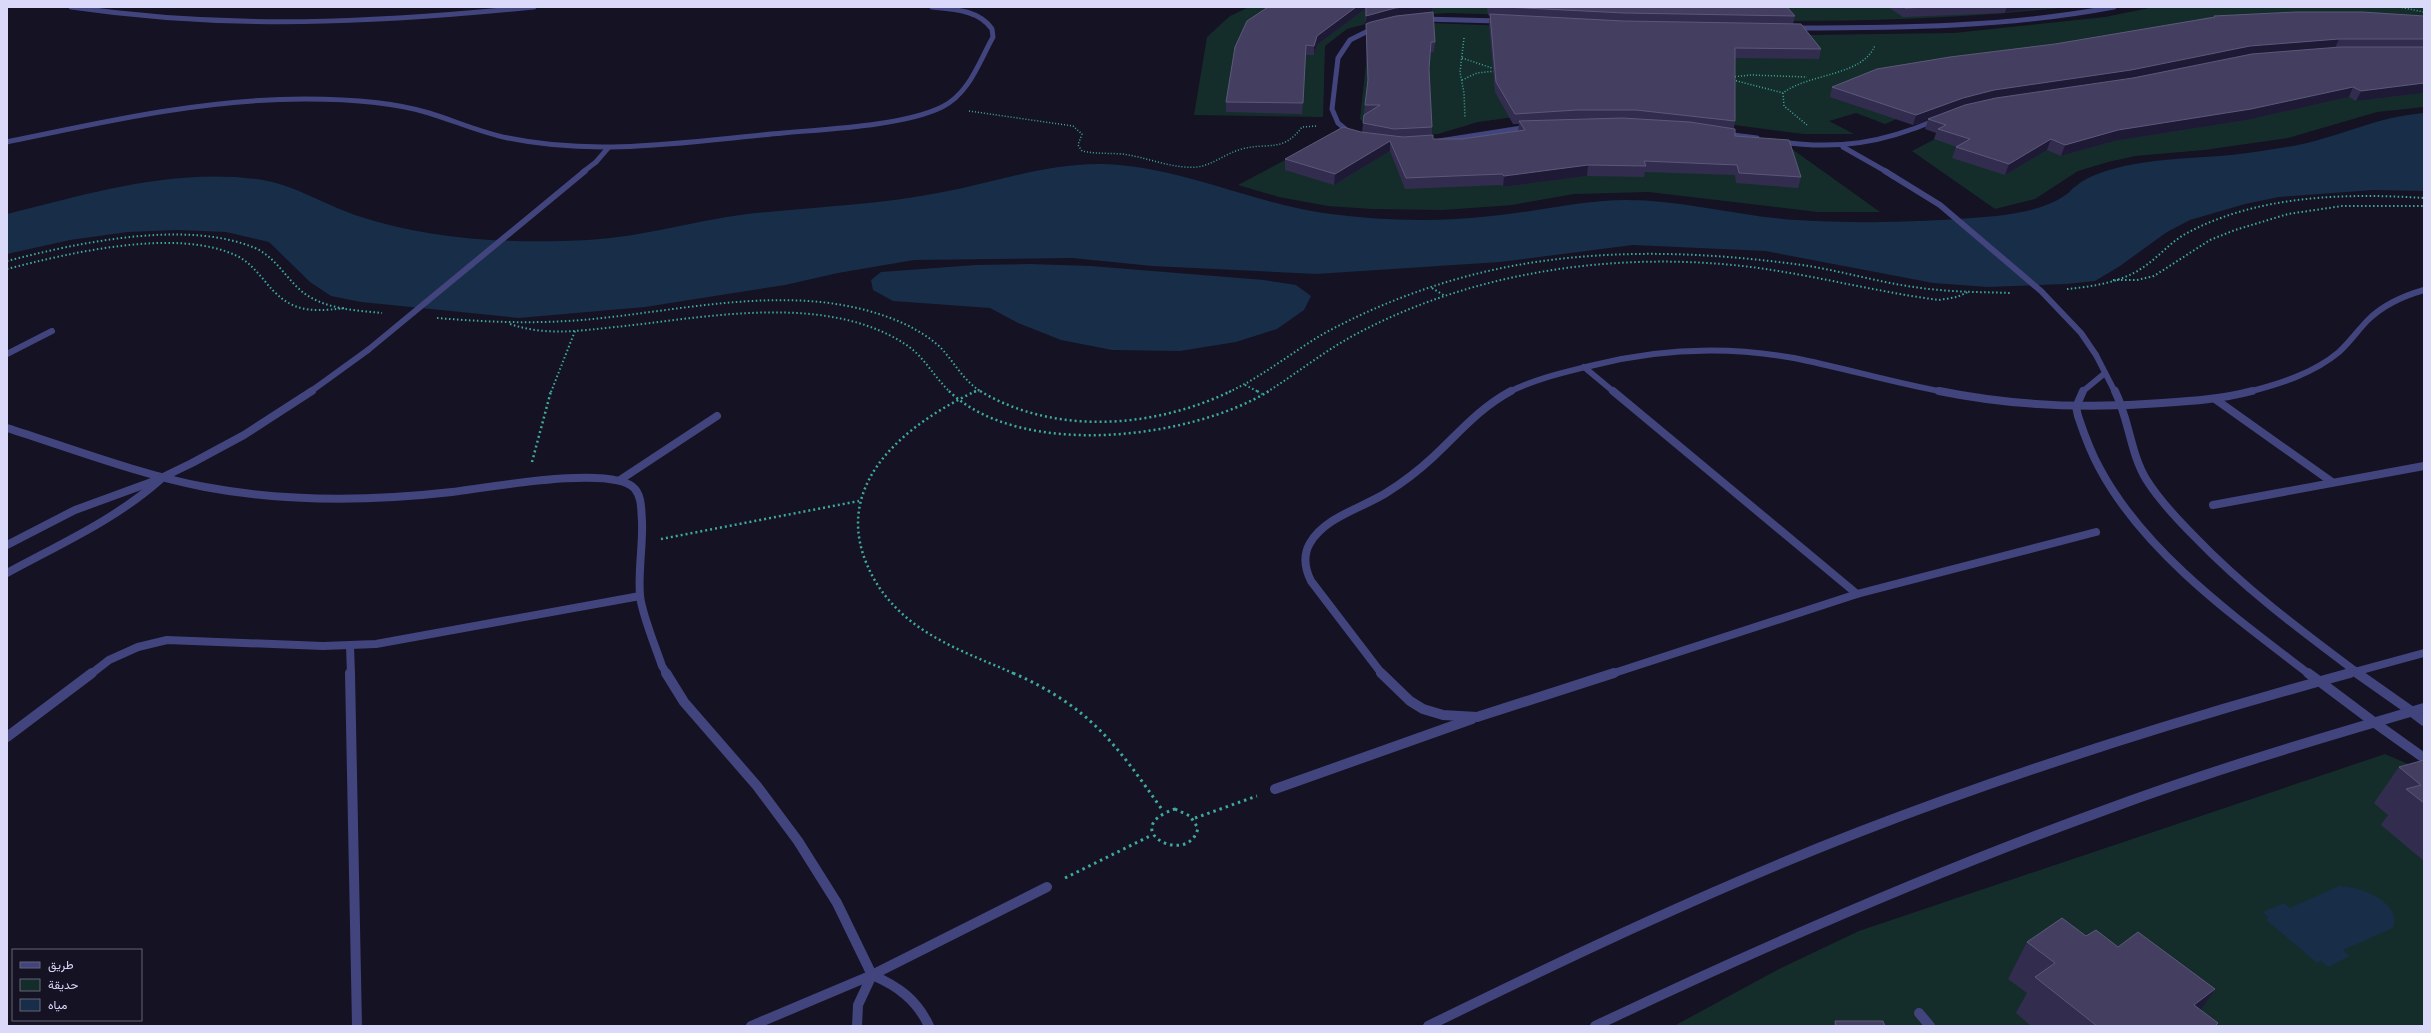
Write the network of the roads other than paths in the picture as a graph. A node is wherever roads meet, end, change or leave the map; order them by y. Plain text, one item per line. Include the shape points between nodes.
1 (71, 7) edge
2 (534, 7) edge
3 (932, 7) edge
4 (2114, 7) edge
5 (1414, 20) edge
6 (1506, 21) edge
7 (1379, 26) edge
8 (1788, 28) edge
9 (1942, 117) edge
10 (1536, 126) edge
11 (1715, 132) edge
12 (1356, 135) edge
13 (1765, 140) edge
14 (1772, 141) edge
15 (7, 142) edge
16 (1431, 142) edge
17 (1843, 147) junction
18 (608, 148) junction
19 (2424, 290) edge
20 (52, 331) dead end
21 (7, 354) edge
22 (1584, 367) junction
23 (2105, 373) junction
24 (2215, 399) junction
25 (2123, 407) junction
26 (2076, 408) junction
27 (717, 416) dead end
28 (7, 428) edge
29 (2424, 466) edge
30 (164, 477) junction
31 (620, 480) junction
32 (2332, 482) junction
33 (2213, 505) dead end
34 (2096, 532) dead end
35 (7, 545) edge
36 (7, 573) edge
37 (1857, 594) junction
38 (640, 596) junction
39 (350, 646) junction
40 (2424, 653) edge
41 (2355, 671) junction
42 (2319, 682) junction
43 (2424, 708) edge
44 (2411, 711) junction
45 (1477, 718) junction
46 (2424, 721) edge
47 (2375, 723) junction
48 (7, 737) edge
49 (2424, 758) edge
50 (1275, 790) road end
51 (1047, 887) road end
52 (872, 974) junction
53 (1919, 1013) dead end
54 (357, 1026) edge
55 (750, 1026) edge
56 (857, 1026) edge
57 (929, 1026) edge
58 (1428, 1026) edge
59 (1595, 1026) edge
60 (1930, 1026) edge

1 - 2 street via 185,20 304,23 410,18
3 - 18 street via 972,14 990,24 994,31 993,38 963,92 942,107 879,124
4 - 8 street via 2002,22 1901,27
5 - 6 street
7 - 12 street via 1353,36 1344,43 1339,52 1332,109 1334,118 1341,127
9 - 17 street via 1895,138
10 - 16 street
11 - 13 street
14 - 17 street
15 - 18 street via 148,112 238,102 304,99 359,101 405,107 507,138
17 - 23 street, bridge via 1940,205 2041,291 2077,328
18 - 30 street, bridge via 596,162 328,381 281,413
19 - 24 street via 2408,294 2378,311 2337,354 2305,372 2264,387
20 - 21 street
22 - 26 street via 1629,355 1680,350 1735,351 1791,358 1960,395
22 - 37 street
22 - 45 street via 1543,378 1507,393 1476,412 1433,457 1409,477 1381,496 1328,524 1314,537 1306,553 1306,570 1315,587 1402,697 1423,710 1450,717
23 - 25 street
23 - 26 street via 2091,383 2081,395
24 - 25 street
24 - 32 street
25 - 26 street
25 - 41 street via 2132,446 2146,480 2179,521 2229,572
26 - 42 street via 2088,445 2110,485 2144,530 2193,580
27 - 31 street
28 - 30 street
29 - 32 street
30 - 31 street via 205,487 252,493 357,498 413,496 583,477
30 - 35 street via 98,500
30 - 36 street via 145,495 121,511
31 - 38 street via 634,488 641,500 643,542
32 - 33 street
34 - 37 street
37 - 45 street
38 - 39 street via 401,641
38 - 52 street via 662,666 684,702 757,786 798,840 837,903
39 - 48 street via 167,640 138,647 109,660
39 - 54 street
40 - 41 street
41 - 42 street
41 - 44 street
42 - 47 street
42 - 58 street via 2110,743 2002,779 1890,821 1653,919
43 - 44 street
44 - 46 street
44 - 47 street
45 - 50 street
47 - 49 street
47 - 59 street via 2164,788 1941,871 1824,920
51 - 52 street
52 - 55 street
52 - 56 street via 860,996 855,1018
52 - 57 street via 908,995 922,1011
53 - 60 street

